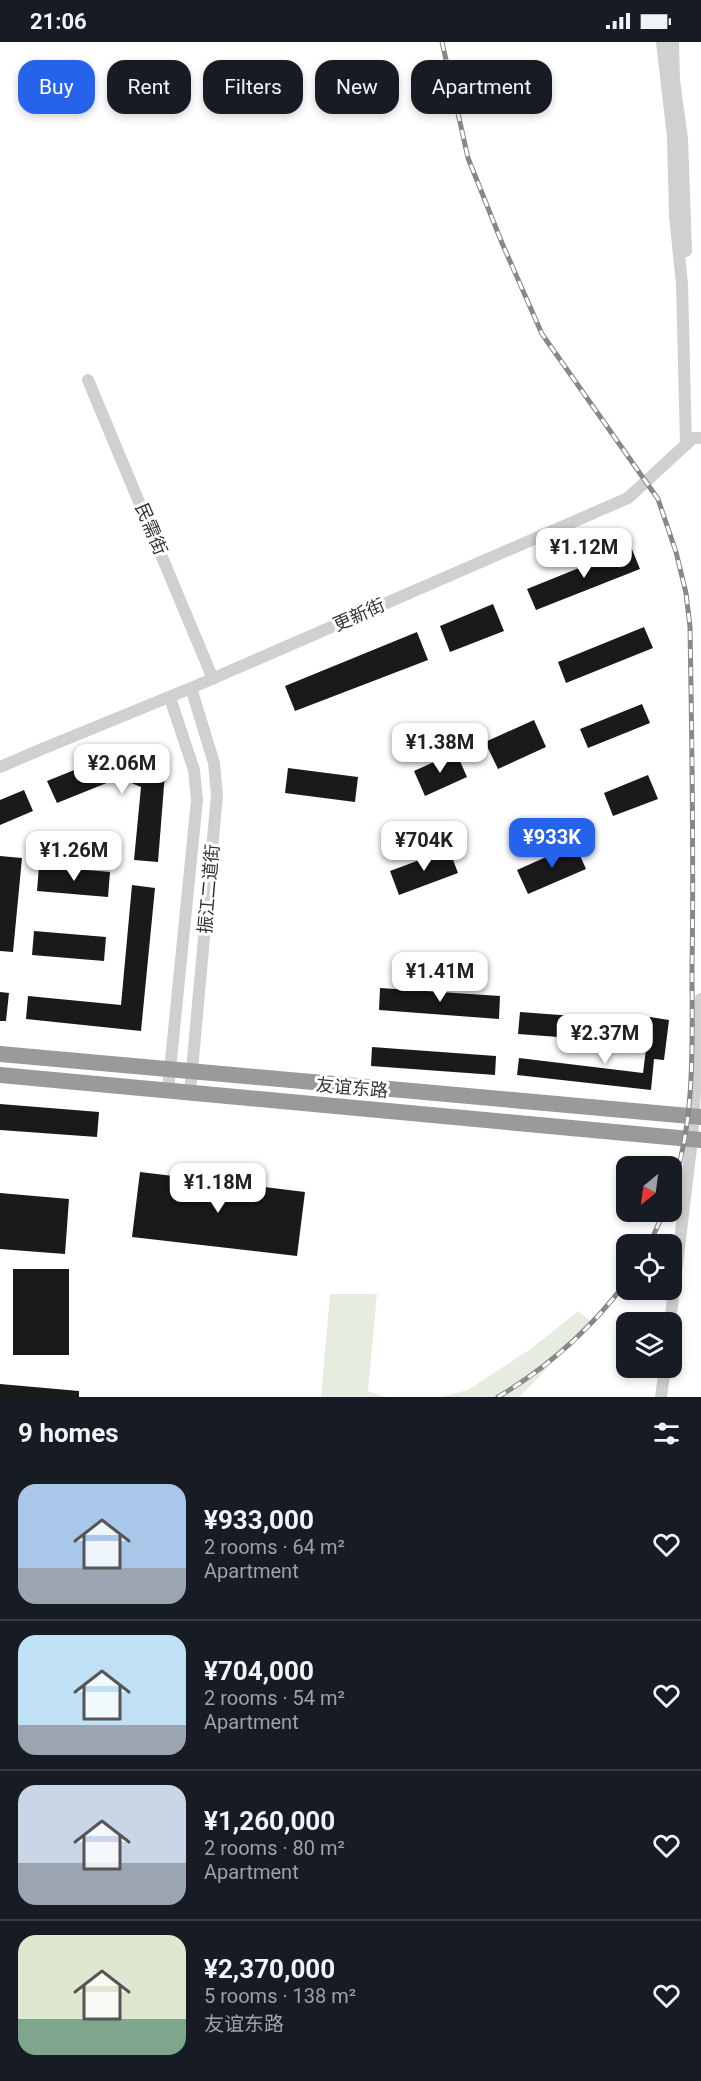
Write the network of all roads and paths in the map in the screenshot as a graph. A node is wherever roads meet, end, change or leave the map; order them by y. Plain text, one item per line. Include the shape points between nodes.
1 (662, 42) edge
2 (673, 42) edge
3 (88, 380) dead end
4 (693, 440) edge
5 (213, 679) junction
6 (192, 688) junction
7 (170, 698) junction
8 (0, 767) edge
9 (701, 1002) edge
10 (0, 1054) edge
11 (170, 1069) junction
12 (192, 1071) junction
13 (0, 1075) edge
14 (168, 1090) junction
15 (190, 1092) junction
16 (697, 1117) edge
17 (697, 1139) edge
18 (672, 1312) edge
19 (664, 1378) edge
20 (661, 1397) edge

1 - 4 street via 673,137 675,216
2 - 4 street via 682,139
3 - 5 street, 民需街
4 - 5 street, 更新街 via 628,498
5 - 6 street, 更新街
6 - 7 street, 更新街
6 - 12 street, 振江二道街 via 214,763 217,795
7 - 8 street, 更新街
7 - 11 street, 振江二道街 via 194,770 197,800
9 - 16 street
10 - 11 highway, 友谊东路
11 - 12 highway, 友谊东路
11 - 14 street, 振江二道街
12 - 15 street, 振江二道街
12 - 16 highway, 友谊东路
13 - 14 highway, 友谊东路
14 - 15 highway, 友谊东路
15 - 17 highway, 友谊东路
16 - 17 street
17 - 18 street
19 - 20 street

